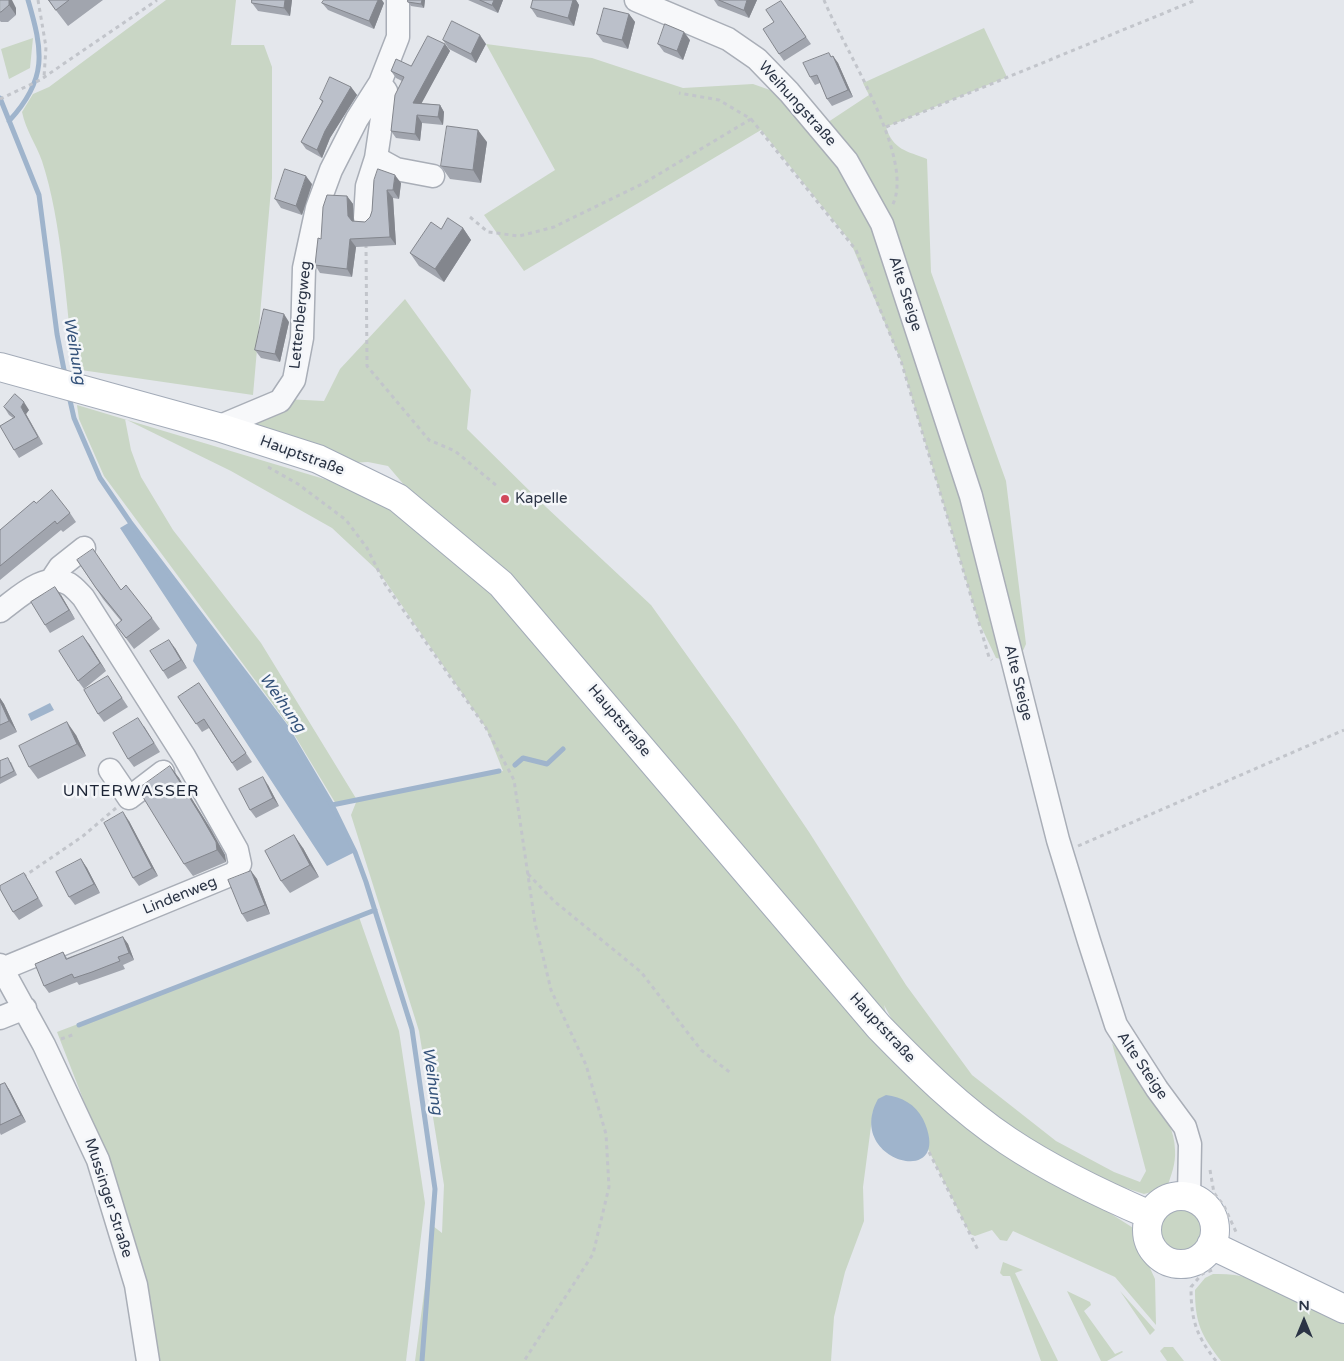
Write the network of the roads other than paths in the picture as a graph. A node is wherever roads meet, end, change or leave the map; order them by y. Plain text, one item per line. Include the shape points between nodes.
1 (398, 0) edge
2 (636, 0) edge
3 (380, 83) junction
4 (376, 158) junction
5 (847, 161) joint
6 (433, 176) dead end
7 (365, 218) road end
8 (0, 368) edge
9 (218, 427) junction
10 (84, 548) dead end
11 (52, 580) junction
12 (0, 611) edge
13 (184, 756) junction
14 (110, 770) dead end
15 (1, 967) edge
16 (25, 1008) junction
17 (0, 1018) edge
18 (1189, 1197) junction
19 (1150, 1215) junction
20 (1222, 1249) junction
21 (1344, 1309) edge
22 (148, 1361) edge

1 - 3 street, Lettenbergweg via 398,37
2 - 5 street, Weihungstraße via 728,39 757,59
3 - 4 street via 386,91
3 - 9 street, Lettenbergweg via 356,118 317,208 304,268 302,338 294,380 280,401
4 - 6 street via 396,169
4 - 7 street via 367,186
5 - 18 street, Alte Steige via 882,224 971,496 1062,854 1116,1026 1185,1127 1190,1144
8 - 9 main road, Hauptstraße
9 - 19 main road, Hauptstraße via 334,465 398,498 430,522 501,584 879,1027 932,1081 1007,1141 1093,1191
10 - 11 street via 60,567
11 - 12 street via 35,587
11 - 13 street, Lindenweg via 69,584 83,597
13 - 14 street via 129,798
13 - 15 street, Lindenweg via 237,850 240,864 235,873
15 - 16 street, Mussinger Straße
16 - 17 street
16 - 22 street, Mussinger Straße via 98,1160 136,1285
18 - 19 main road via 1176,1196 1166,1200
18 - 20 main road via 1201,1203 1213,1220
19 - 20 main road via 1148,1238 1156,1253 1167,1261 1185,1264 1206,1252
20 - 21 main road

